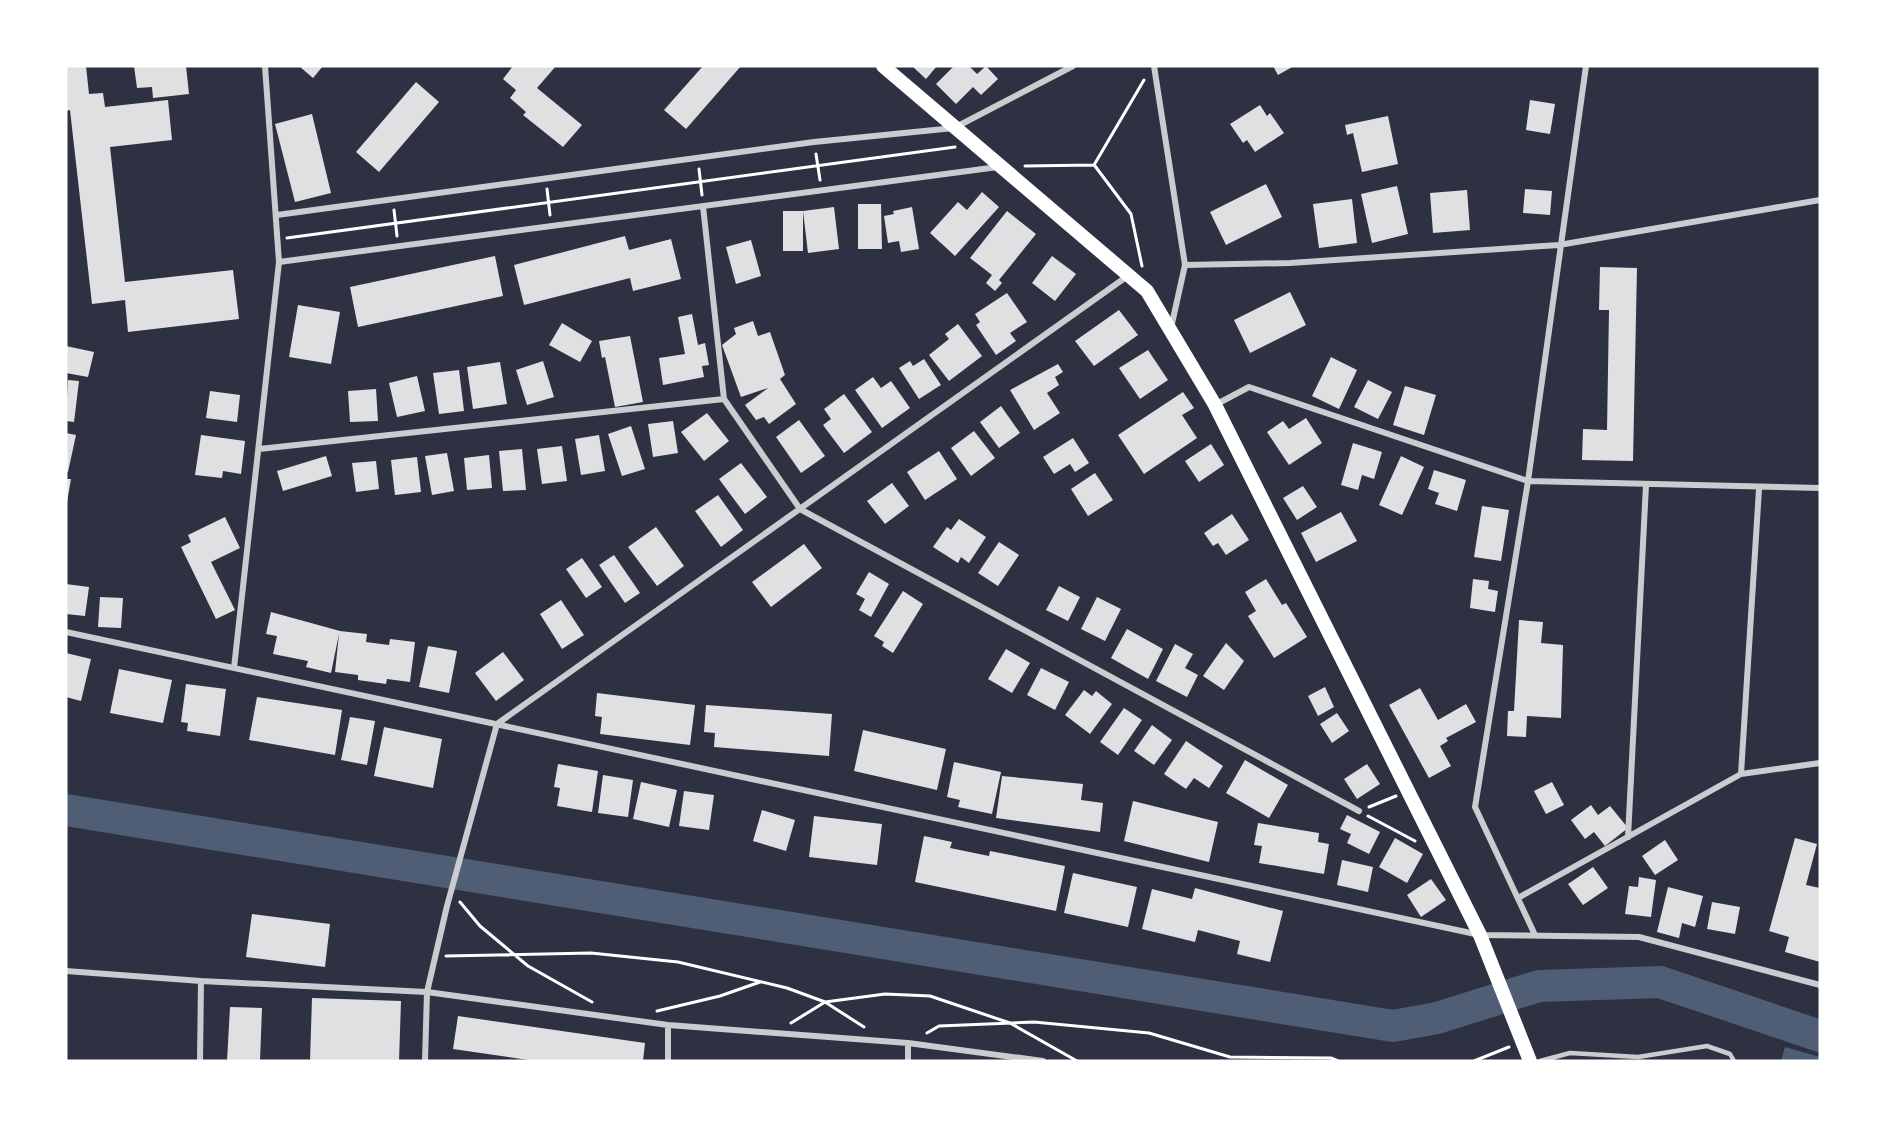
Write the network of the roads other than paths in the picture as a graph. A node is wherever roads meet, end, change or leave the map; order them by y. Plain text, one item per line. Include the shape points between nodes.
1 (265, 66) edge
2 (883, 66) edge
3 (1072, 66) edge
4 (1154, 66) edge
5 (1586, 66) edge
6 (954, 128) junction
7 (1003, 166) junction
8 (1820, 200) edge
9 (703, 206) junction
10 (277, 214) junction
11 (1559, 245) junction
12 (279, 262) junction
13 (1185, 265) junction
14 (1130, 275) junction
15 (1171, 330) junction
16 (724, 399) junction
17 (1215, 405) junction
18 (259, 449) junction
19 (1528, 481) junction
20 (1646, 485) junction
21 (1820, 488) edge
22 (1759, 489) junction
23 (800, 509) junction
24 (66, 632) edge
25 (234, 668) junction
26 (497, 724) junction
27 (1820, 763) edge
28 (1741, 774) junction
29 (1359, 812) road end
30 (1628, 837) junction
31 (1518, 898) junction
32 (1480, 935) junction
33 (1535, 935) junction
34 (66, 971) edge
35 (201, 981) junction
36 (1820, 985) edge
37 (427, 993) junction
38 (668, 1025) junction
39 (908, 1043) junction
40 (200, 1061) edge
41 (425, 1061) edge
42 (668, 1061) edge
43 (908, 1061) edge
44 (1043, 1061) edge
45 (1530, 1061) edge
46 (1540, 1061) edge
47 (1734, 1061) edge

1 - 10 street
2 - 6 main road
3 - 6 street
4 - 13 street
5 - 11 street
6 - 7 main road
6 - 10 street via 814,142
7 - 9 street
7 - 14 main road
8 - 11 street
9 - 12 street
9 - 16 street
10 - 12 street
11 - 13 street via 1290,263
11 - 19 street
12 - 18 street
13 - 15 street
14 - 15 main road via 1147,291
14 - 23 street
15 - 17 main road
16 - 18 street
16 - 23 street
17 - 19 street via 1249,387
17 - 32 main road
18 - 25 street
19 - 20 street
19 - 31 street via 1475,807
20 - 22 street
20 - 30 street
21 - 22 street
22 - 28 street
23 - 26 street
23 - 29 street
24 - 25 street
25 - 26 street
26 - 32 street
26 - 37 street
27 - 28 street
28 - 30 street
30 - 31 street
31 - 33 street
32 - 33 street
32 - 45 main road
33 - 36 street via 1639,937
34 - 35 street
35 - 37 street
35 - 40 street
37 - 38 street
37 - 41 street
38 - 39 street
38 - 42 street
39 - 43 street
39 - 44 street
46 - 47 lane via 1570,1053 1638,1057 1707,1046 1730,1054

